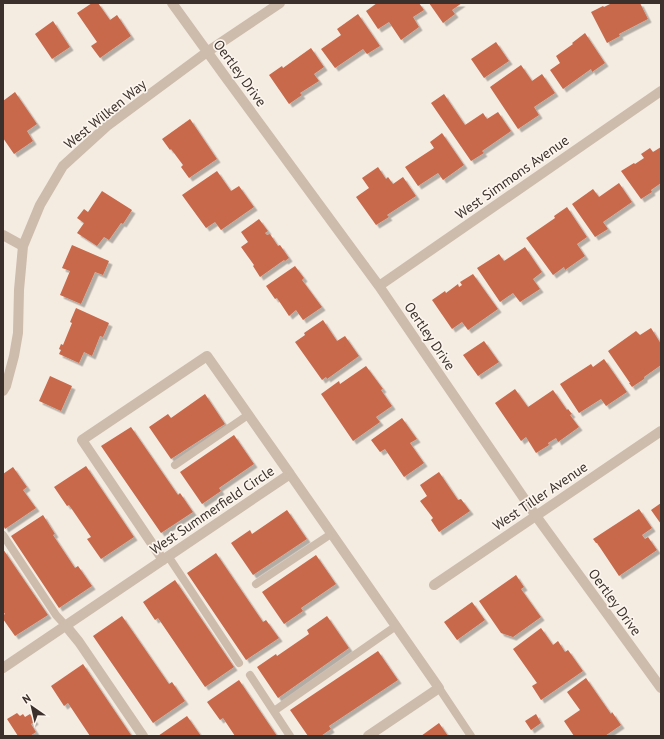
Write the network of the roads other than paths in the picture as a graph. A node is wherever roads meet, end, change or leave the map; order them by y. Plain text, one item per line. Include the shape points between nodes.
1 (172, 3) edge
2 (280, 3) edge
3 (207, 52) junction
4 (661, 91) edge
5 (3, 235) edge
6 (23, 246) junction
7 (379, 286) junction
8 (3, 391) edge
9 (248, 415) junction
10 (661, 431) edge
11 (174, 465) dead end
12 (290, 474) junction
13 (536, 516) junction
14 (331, 534) junction
15 (3, 535) edge
16 (165, 558) junction
17 (256, 584) dead end
18 (434, 585) dead end
19 (66, 626) junction
20 (396, 626) junction
21 (239, 663) dead end
22 (3, 668) edge
23 (250, 675) dead end
24 (439, 688) junction
25 (661, 688) edge
26 (274, 711) junction
27 (143, 736) edge
28 (290, 736) edge
29 (368, 736) edge
30 (471, 736) edge

1 - 3 street, Oertley Drive
2 - 3 street, West Wilken Way
3 - 6 street, West Wilken Way via 107,126 63,166 40,205
3 - 7 street, Oertley Drive
4 - 7 street, West Simmons Avenue
5 - 6 street
6 - 8 street, West Wilken Way via 18,333
7 - 13 street, Oertley Drive
9 - 11 lane
9 - 12 street
9 - 16 street via 207,356 82,440
10 - 13 street, West Tiller Avenue
12 - 14 street, West Summerfield Circle
12 - 16 street, West Summerfield Circle
13 - 18 street, West Tiller Avenue
13 - 25 street, Oertley Drive
14 - 17 lane
14 - 20 street, West Summerfield Circle
15 - 19 lane
16 - 19 street, West Summerfield Circle
16 - 21 lane
19 - 22 street, West Summerfield Circle
19 - 27 street
20 - 24 street, West Summerfield Circle
20 - 26 lane
23 - 26 lane
24 - 29 street
24 - 30 lane
26 - 28 lane

